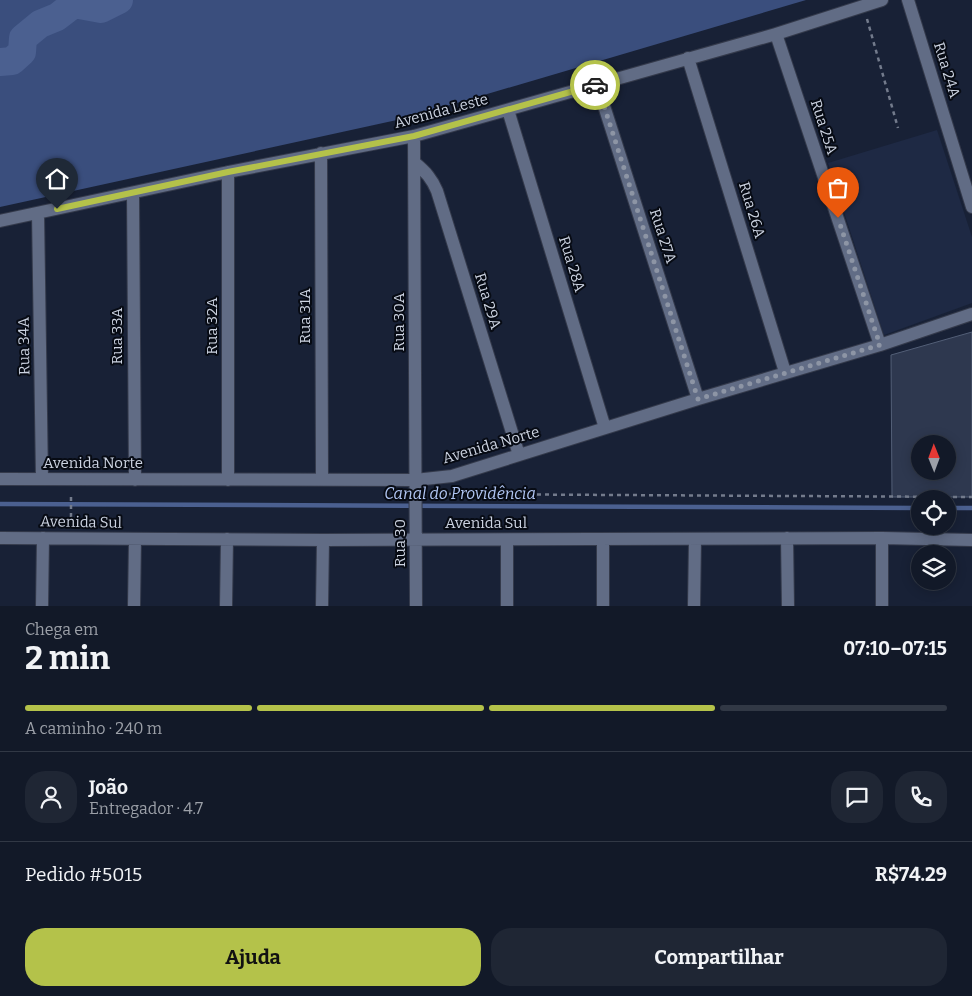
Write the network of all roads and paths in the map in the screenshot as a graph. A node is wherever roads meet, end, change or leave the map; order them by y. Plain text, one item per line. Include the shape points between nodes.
1 (882, 0) edge
2 (908, 0) edge
3 (864, 6) junction
4 (776, 34) junction
5 (688, 58) junction
6 (597, 84) junction
7 (508, 110) junction
8 (898, 128) dead end
9 (414, 136) junction
10 (321, 153) junction
11 (415, 163) junction
12 (228, 172) junction
13 (133, 193) junction
14 (972, 207) edge
15 (38, 213) junction
16 (0, 221) edge
17 (972, 314) edge
18 (880, 345) junction
19 (785, 372) junction
20 (698, 399) junction
21 (605, 428) junction
22 (519, 454) junction
23 (0, 479) edge
24 (42, 479) junction
25 (322, 479) junction
26 (135, 480) junction
27 (228, 480) junction
28 (415, 483) junction
29 (71, 490) dead end
30 (441, 494) dead end
31 (972, 498) edge
32 (71, 522) dead end
33 (416, 535) junction
34 (0, 538) edge
35 (43, 538) junction
36 (788, 538) junction
37 (882, 538) junction
38 (135, 539) junction
39 (227, 539) junction
40 (323, 540) junction
41 (507, 540) junction
42 (603, 540) junction
43 (695, 540) junction
44 (972, 540) edge
45 (42, 606) edge
46 (134, 606) edge
47 (226, 606) edge
48 (322, 606) edge
49 (416, 606) edge
50 (507, 606) edge
51 (603, 606) edge
52 (694, 606) edge
53 (788, 606) edge
54 (882, 606) edge

1 - 3 street, Avenida Leste
2 - 14 street, Rua 24A
3 - 4 street, Avenida Leste
3 - 8 path
4 - 5 street, Avenida Leste
4 - 18 street, Rua 25A
5 - 6 street, Avenida Leste
5 - 19 street, Rua 26A
6 - 7 street, Avenida Leste
6 - 20 street, Rua 27A
7 - 9 street, Avenida Leste
7 - 21 street, Rua 28A
9 - 10 street, Avenida Leste
9 - 11 street, Rua 30A
10 - 12 street, Avenida Leste
10 - 25 street, Rua 31A
11 - 22 street, Rua 29A via 429,176 437,191
11 - 28 street, Rua 30A
12 - 13 street, Avenida Leste
12 - 27 street, Rua 32A
13 - 15 street, Avenida Leste
13 - 26 street, Rua 33A
15 - 16 street, Avenida Leste
15 - 24 street, Rua 34A
17 - 18 street, Avenida Norte
18 - 19 street, Avenida Norte
19 - 20 street, Avenida Norte
20 - 21 street, Avenida Norte
21 - 22 street, Avenida Norte
22 - 28 street, Avenida Norte via 452,476
23 - 24 street, Avenida Norte
24 - 26 street, Avenida Norte
25 - 27 street, Avenida Norte
25 - 28 street, Avenida Norte
26 - 27 street, Avenida Norte
28 - 33 street, Rua 30
29 - 32 path
30 - 31 path
33 - 40 street, Avenida Sul
33 - 41 street, Avenida Sul
33 - 49 street, Rua 30
34 - 35 street, Avenida Sul
35 - 38 street, Avenida Sul
35 - 45 street
36 - 37 street, Avenida Sul
36 - 43 street, Avenida Sul
36 - 53 street
37 - 44 street, Avenida Sul
37 - 54 street
38 - 39 street, Avenida Sul
38 - 46 street
39 - 40 street, Avenida Sul
39 - 47 street
40 - 48 street
41 - 42 street, Avenida Sul
41 - 50 street
42 - 43 street, Avenida Sul
42 - 51 street
43 - 52 street

